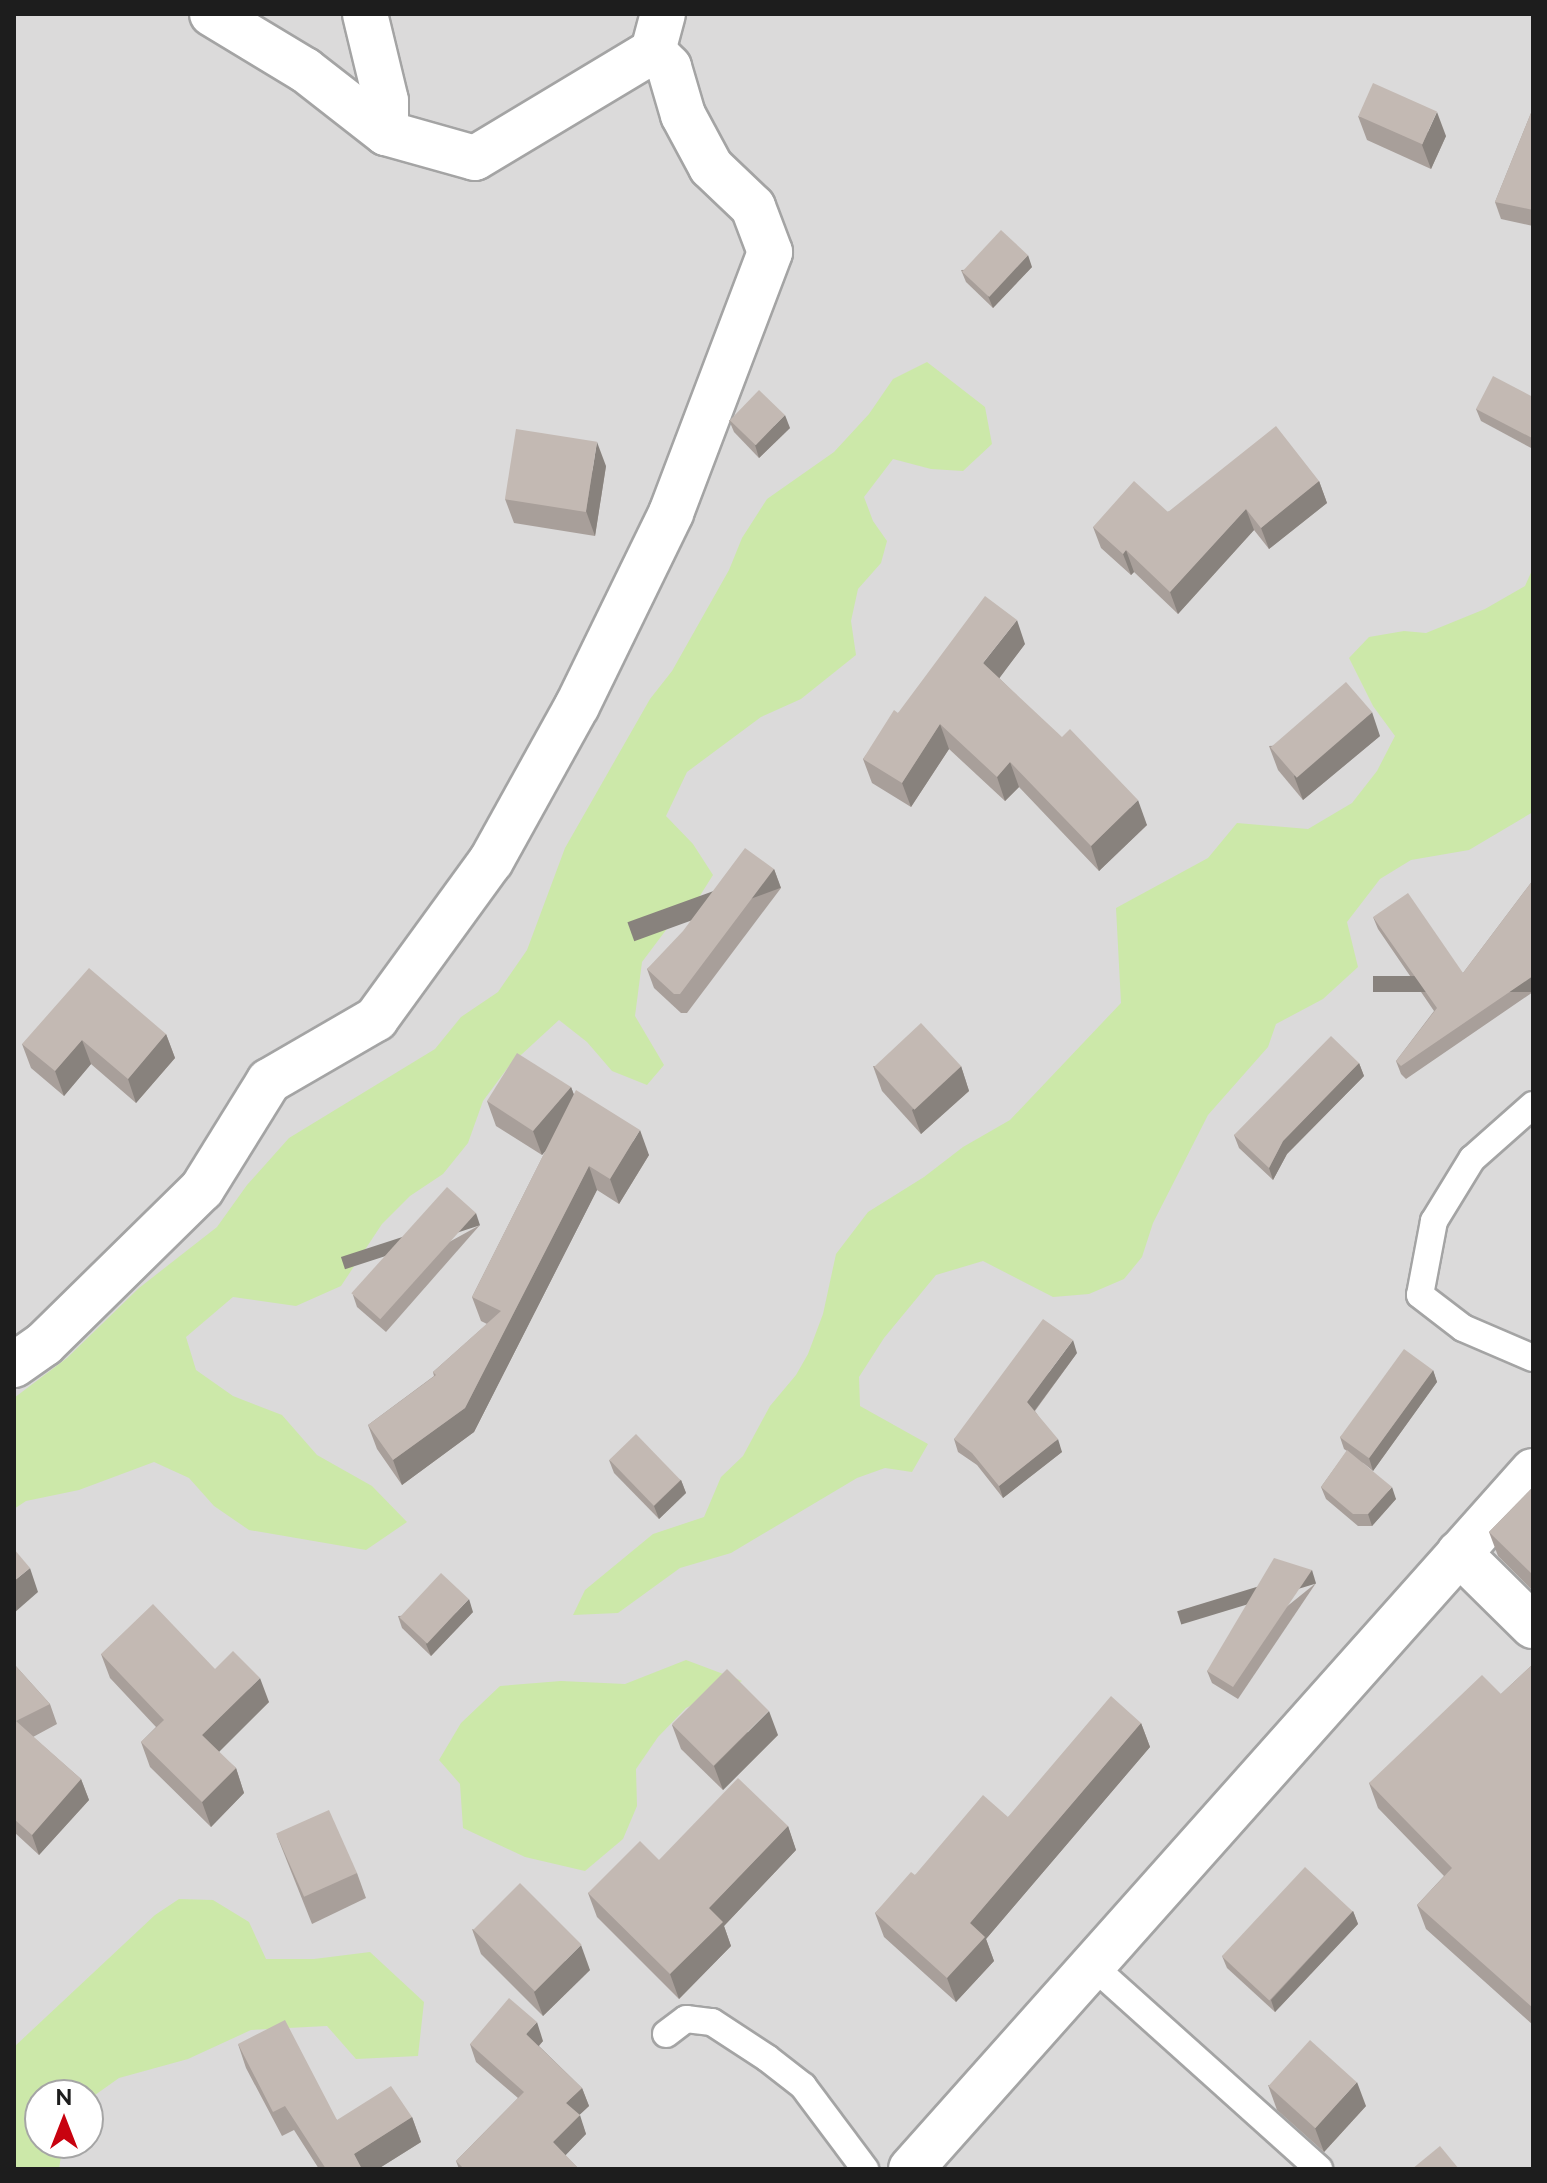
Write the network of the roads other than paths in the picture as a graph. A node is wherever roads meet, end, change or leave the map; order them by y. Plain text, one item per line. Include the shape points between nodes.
1 (212, 14) edge
2 (365, 14) edge
3 (658, 32) edge
4 (386, 133) junction
5 (1533, 1105) edge
6 (1533, 1358) edge
7 (14, 1365) edge
8 (1533, 1471) edge
9 (1459, 1553) junction
10 (1533, 1626) edge
11 (1093, 1966) junction
12 (666, 2034) dead end
13 (865, 2169) edge
14 (911, 2169) edge
15 (1319, 2169) edge

1 - 4 street via 305,70
2 - 4 street via 386,101
3 - 4 street via 475,158
3 - 7 street via 683,115 711,167 753,207 770,252 671,513 577,706 491,861 376,1019 269,1081 202,1189 44,1344
5 - 6 lane via 1472,1159 1434,1221 1420,1295 1463,1328
8 - 9 street
9 - 10 street
9 - 11 street
11 - 14 street
11 - 15 lane
12 - 13 lane via 686,2019 712,2022 767,2058 803,2086

